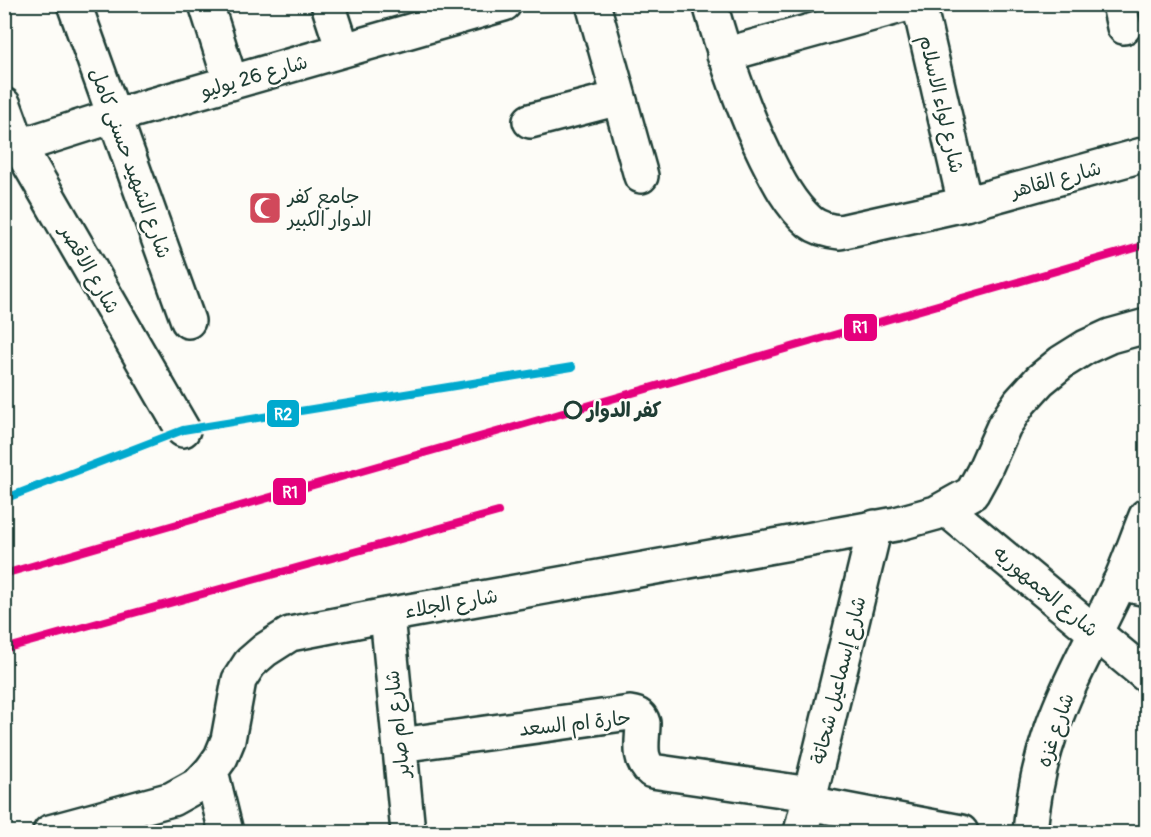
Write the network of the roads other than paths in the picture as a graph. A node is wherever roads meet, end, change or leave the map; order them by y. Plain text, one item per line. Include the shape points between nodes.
1 (74, 4) edge
2 (206, 4) edge
3 (328, 4) edge
4 (593, 4) edge
5 (710, 4) edge
6 (908, 4) edge
7 (919, 4) edge
8 (484, 7) edge
9 (343, 50) junction
10 (724, 55) junction
11 (231, 83) junction
12 (619, 98) junction
13 (4, 105) edge
14 (114, 116) junction
15 (530, 121) dead end
16 (12, 149) edge
17 (1146, 154) edge
18 (641, 176) dead end
19 (966, 204) junction
20 (188, 321) dead end
21 (1146, 326) edge
22 (183, 430) dead end
23 (946, 509) junction
24 (1146, 516) edge
25 (875, 527) junction
26 (1133, 586) edge
27 (387, 615) junction
28 (1095, 631) junction
29 (1146, 675) edge
30 (400, 745) junction
31 (211, 771) junction
32 (806, 810) edge
33 (50, 832) edge
34 (226, 832) edge
35 (408, 832) edge
36 (961, 832) edge
37 (1029, 832) edge

1 - 14 street, شارع الشهيد حسنى كامل
2 - 11 street
3 - 9 street
4 - 12 street
5 - 10 street, شارع القاهر
6 - 10 street
7 - 19 street, شارع لواء الاسلام
8 - 9 street, شارع 26 يوليو
9 - 11 street, شارع 26 يوليو
10 - 19 street, شارع القاهر via 749,123 779,183 810,222 827,231 840,232
11 - 14 street, شارع 26 يوليو
12 - 15 street
12 - 18 street
13 - 16 street, شارع الاقصر
14 - 16 street, شارع 26 يوليو
14 - 20 street, شارع الشهيد حسنى كامل
16 - 22 street, شارع الاقصر
17 - 19 street, شارع القاهر
21 - 23 street, شارع الجلاء via 1086,347 1040,380 1004,426 972,493
23 - 25 street, شارع الجلاء
23 - 28 street, شارع الجمهوريه
24 - 26 street, شارع غزه
25 - 27 street, شارع الجلاء
25 - 32 street, شارع إسماعيل شحاتة
26 - 28 street, شارع غزه
27 - 30 street, شارع ام صابر
27 - 31 street, شارع الجلاء via 290,634 250,663 239,680 228,741
28 - 29 street, شارع الجمهوريه
28 - 37 street, شارع غزه via 1050,736
30 - 32 street, حارة ام السعد via 637,714 644,723 643,761 652,771
30 - 35 street, شارع ام صابر
31 - 33 street, شارع الجلاء via 199,784 172,799
31 - 34 street
32 - 36 street

